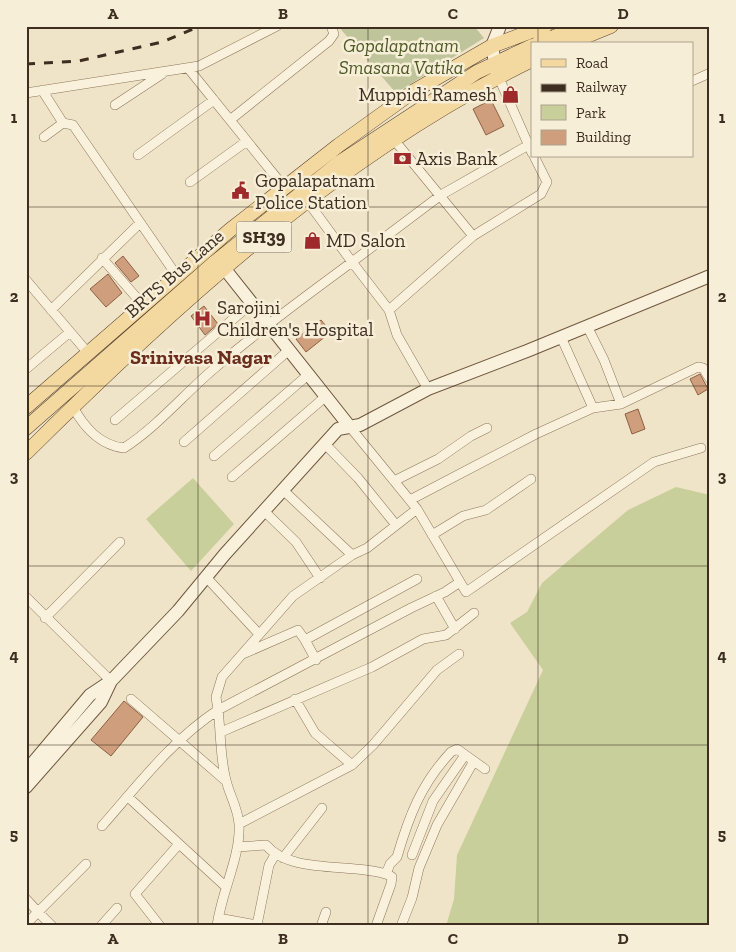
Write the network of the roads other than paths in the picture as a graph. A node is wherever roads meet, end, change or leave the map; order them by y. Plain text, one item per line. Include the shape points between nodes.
1 (277, 26) edge
2 (331, 26) edge
3 (500, 26) edge
4 (545, 26) edge
5 (581, 26) edge
6 (611, 26) edge
7 (543, 42) edge
8 (572, 42) edge
9 (492, 46) junction
10 (531, 46) edge
11 (531, 61) edge
12 (494, 64) junction
13 (188, 68) junction
14 (167, 71) junction
15 (710, 73) edge
16 (499, 78) junction
17 (694, 80) edge
18 (42, 90) junction
19 (26, 93) edge
20 (214, 100) junction
21 (116, 105) dead end
22 (230, 120) junction
23 (63, 123) junction
24 (44, 137) dead end
25 (247, 141) junction
26 (395, 141) junction
27 (531, 147) edge
28 (138, 155) dead end
29 (535, 158) edge
30 (190, 182) dead end
31 (284, 187) junction
32 (440, 195) junction
33 (308, 202) junction
34 (140, 223) junction
35 (473, 236) junction
36 (102, 258) junction
37 (352, 262) junction
38 (224, 268) junction
39 (177, 276) junction
40 (710, 276) edge
41 (28, 285) edge
42 (252, 303) junction
43 (144, 305) junction
44 (51, 310) junction
45 (389, 310) junction
46 (268, 324) junction
47 (587, 326) junction
48 (70, 332) junction
49 (561, 337) junction
50 (289, 350) junction
51 (88, 353) junction
52 (26, 369) edge
53 (310, 374) junction
54 (710, 379) edge
55 (428, 389) junction
56 (325, 397) junction
57 (621, 404) junction
58 (73, 407) junction
59 (26, 408) edge
60 (593, 408) junction
61 (115, 420) dead end
62 (350, 427) junction
63 (26, 428) edge
64 (487, 428) dead end
65 (184, 442) dead end
66 (325, 444) junction
67 (701, 448) dead end
68 (26, 453) edge
69 (214, 456) dead end
70 (232, 477) dead end
71 (531, 479) dead end
72 (394, 481) junction
73 (283, 490) junction
74 (410, 500) junction
75 (417, 509) junction
76 (264, 511) junction
77 (396, 525) junction
78 (432, 535) junction
79 (120, 542) dead end
80 (352, 555) junction
81 (206, 576) junction
82 (320, 578) junction
83 (417, 579) dead end
84 (460, 582) junction
85 (436, 596) junction
86 (26, 597) edge
87 (474, 614) dead end
88 (45, 618) junction
89 (455, 629) junction
90 (258, 634) junction
91 (306, 640) junction
92 (243, 654) junction
93 (459, 654) dead end
94 (316, 660) junction
95 (111, 681) junction
96 (131, 699) dead end
97 (295, 699) junction
98 (218, 710) junction
99 (220, 732) junction
100 (178, 741) junction
101 (465, 754) junction
102 (474, 761) junction
103 (352, 765) junction
104 (485, 768) dead end
105 (26, 771) edge
106 (226, 781) junction
107 (26, 787) edge
108 (128, 798) junction
109 (322, 808) dead end
110 (239, 824) junction
111 (102, 826) dead end
112 (179, 844) junction
113 (238, 846) junction
114 (399, 850) junction
115 (412, 855) junction
116 (279, 856) junction
117 (423, 859) junction
118 (86, 864) dead end
119 (386, 874) junction
120 (225, 886) junction
121 (26, 899) edge
122 (118, 908) dead end
123 (38, 912) junction
124 (326, 912) dead end
125 (217, 922) edge
126 (26, 924) edge
127 (52, 926) edge
128 (101, 926) edge
129 (160, 926) edge
130 (258, 926) edge
131 (321, 926) edge
132 (376, 926) edge
133 (401, 926) edge

1 - 13 street via 199,66
2 - 22 street via 334,34 329,41
3 - 9 street
4 - 9 main road, SH39
5 - 7 main road
6 - 8 main road
9 - 12 street
9 - 31 main road, SH39 via 414,91
10 - 12 main road, BRTS Bus Lane
11 - 16 main road, SH39
12 - 16 street
12 - 63 main road, BRTS Bus Lane via 395,124 288,202
13 - 14 street
13 - 20 street
14 - 18 street
14 - 21 street
15 - 17 street
16 - 26 main road, SH39
16 - 27 street
18 - 19 street
18 - 23 street
20 - 22 street
20 - 28 street
22 - 25 street
23 - 24 street
23 - 34 street via 73,125
25 - 30 street
25 - 31 street
26 - 32 street
26 - 33 main road, SH39 via 346,172
27 - 32 street
29 - 35 street via 547,182 543,192
31 - 39 main road, SH39
32 - 35 street
32 - 37 street
33 - 37 street
33 - 38 main road, SH39
34 - 36 street
34 - 39 street
35 - 45 street
36 - 43 street
36 - 44 street
37 - 45 street
37 - 46 street
38 - 42 street
38 - 58 main road, SH39
39 - 43 main road, SH39
40 - 47 street
41 - 44 street
42 - 46 street
42 - 61 street
43 - 51 main road, SH39
44 - 48 street
45 - 55 street via 397,335
46 - 50 street
46 - 58 street via 124,448 97,438 82,423
47 - 49 street
47 - 57 street
48 - 51 street
48 - 52 street
49 - 55 street
49 - 60 street
50 - 53 street
50 - 65 street
51 - 59 main road, SH39
53 - 56 street
53 - 69 street
54 - 57 street via 703,368 698,367
55 - 62 street via 360,425
56 - 62 street
56 - 70 street
57 - 60 street
58 - 68 main road, SH39
60 - 74 street
62 - 66 street via 338,429
62 - 72 street
64 - 72 street via 438,459
66 - 73 street
66 - 77 street
67 - 84 street via 654,462 466,592
71 - 78 street via 486,510 463,516
72 - 74 street
73 - 76 street
73 - 80 street
74 - 75 street
75 - 77 street
75 - 78 street
76 - 81 street
76 - 82 street via 296,542
77 - 80 street via 367,548
78 - 84 street
79 - 88 street
80 - 82 street
81 - 90 street
81 - 95 street via 178,611
82 - 90 street via 294,596
83 - 91 street
84 - 85 street
85 - 89 street
85 - 94 street
86 - 88 street
87 - 89 street
88 - 95 street
89 - 97 street via 446,635 423,639 372,667
90 - 92 street
91 - 92 street via 298,630
91 - 94 street
92 - 98 street via 222,677 216,697
93 - 103 street via 437,670
94 - 98 street
95 - 105 street via 90,695
95 - 107 street via 101,702
96 - 100 street
97 - 99 street
97 - 103 street via 315,733
98 - 99 street
98 - 100 street
99 - 106 street
100 - 106 street
100 - 108 street
101 - 102 street
101 - 114 street via 457,749 451,752 424,786
101 - 115 street via 433,801
102 - 104 street
102 - 117 street
103 - 110 street
106 - 110 street via 232,792
108 - 111 street
108 - 112 street
109 - 116 street
110 - 113 street
112 - 120 street
112 - 129 street via 135,894
113 - 116 street via 266,845
113 - 120 street
114 - 115 street
114 - 119 street
115 - 117 street
116 - 119 street via 306,864
116 - 130 street via 269,864
117 - 133 street
118 - 123 street
119 - 132 street via 392,880
120 - 125 street
121 - 123 street
122 - 128 street
123 - 126 street
123 - 127 street
124 - 131 street
125 - 130 street

